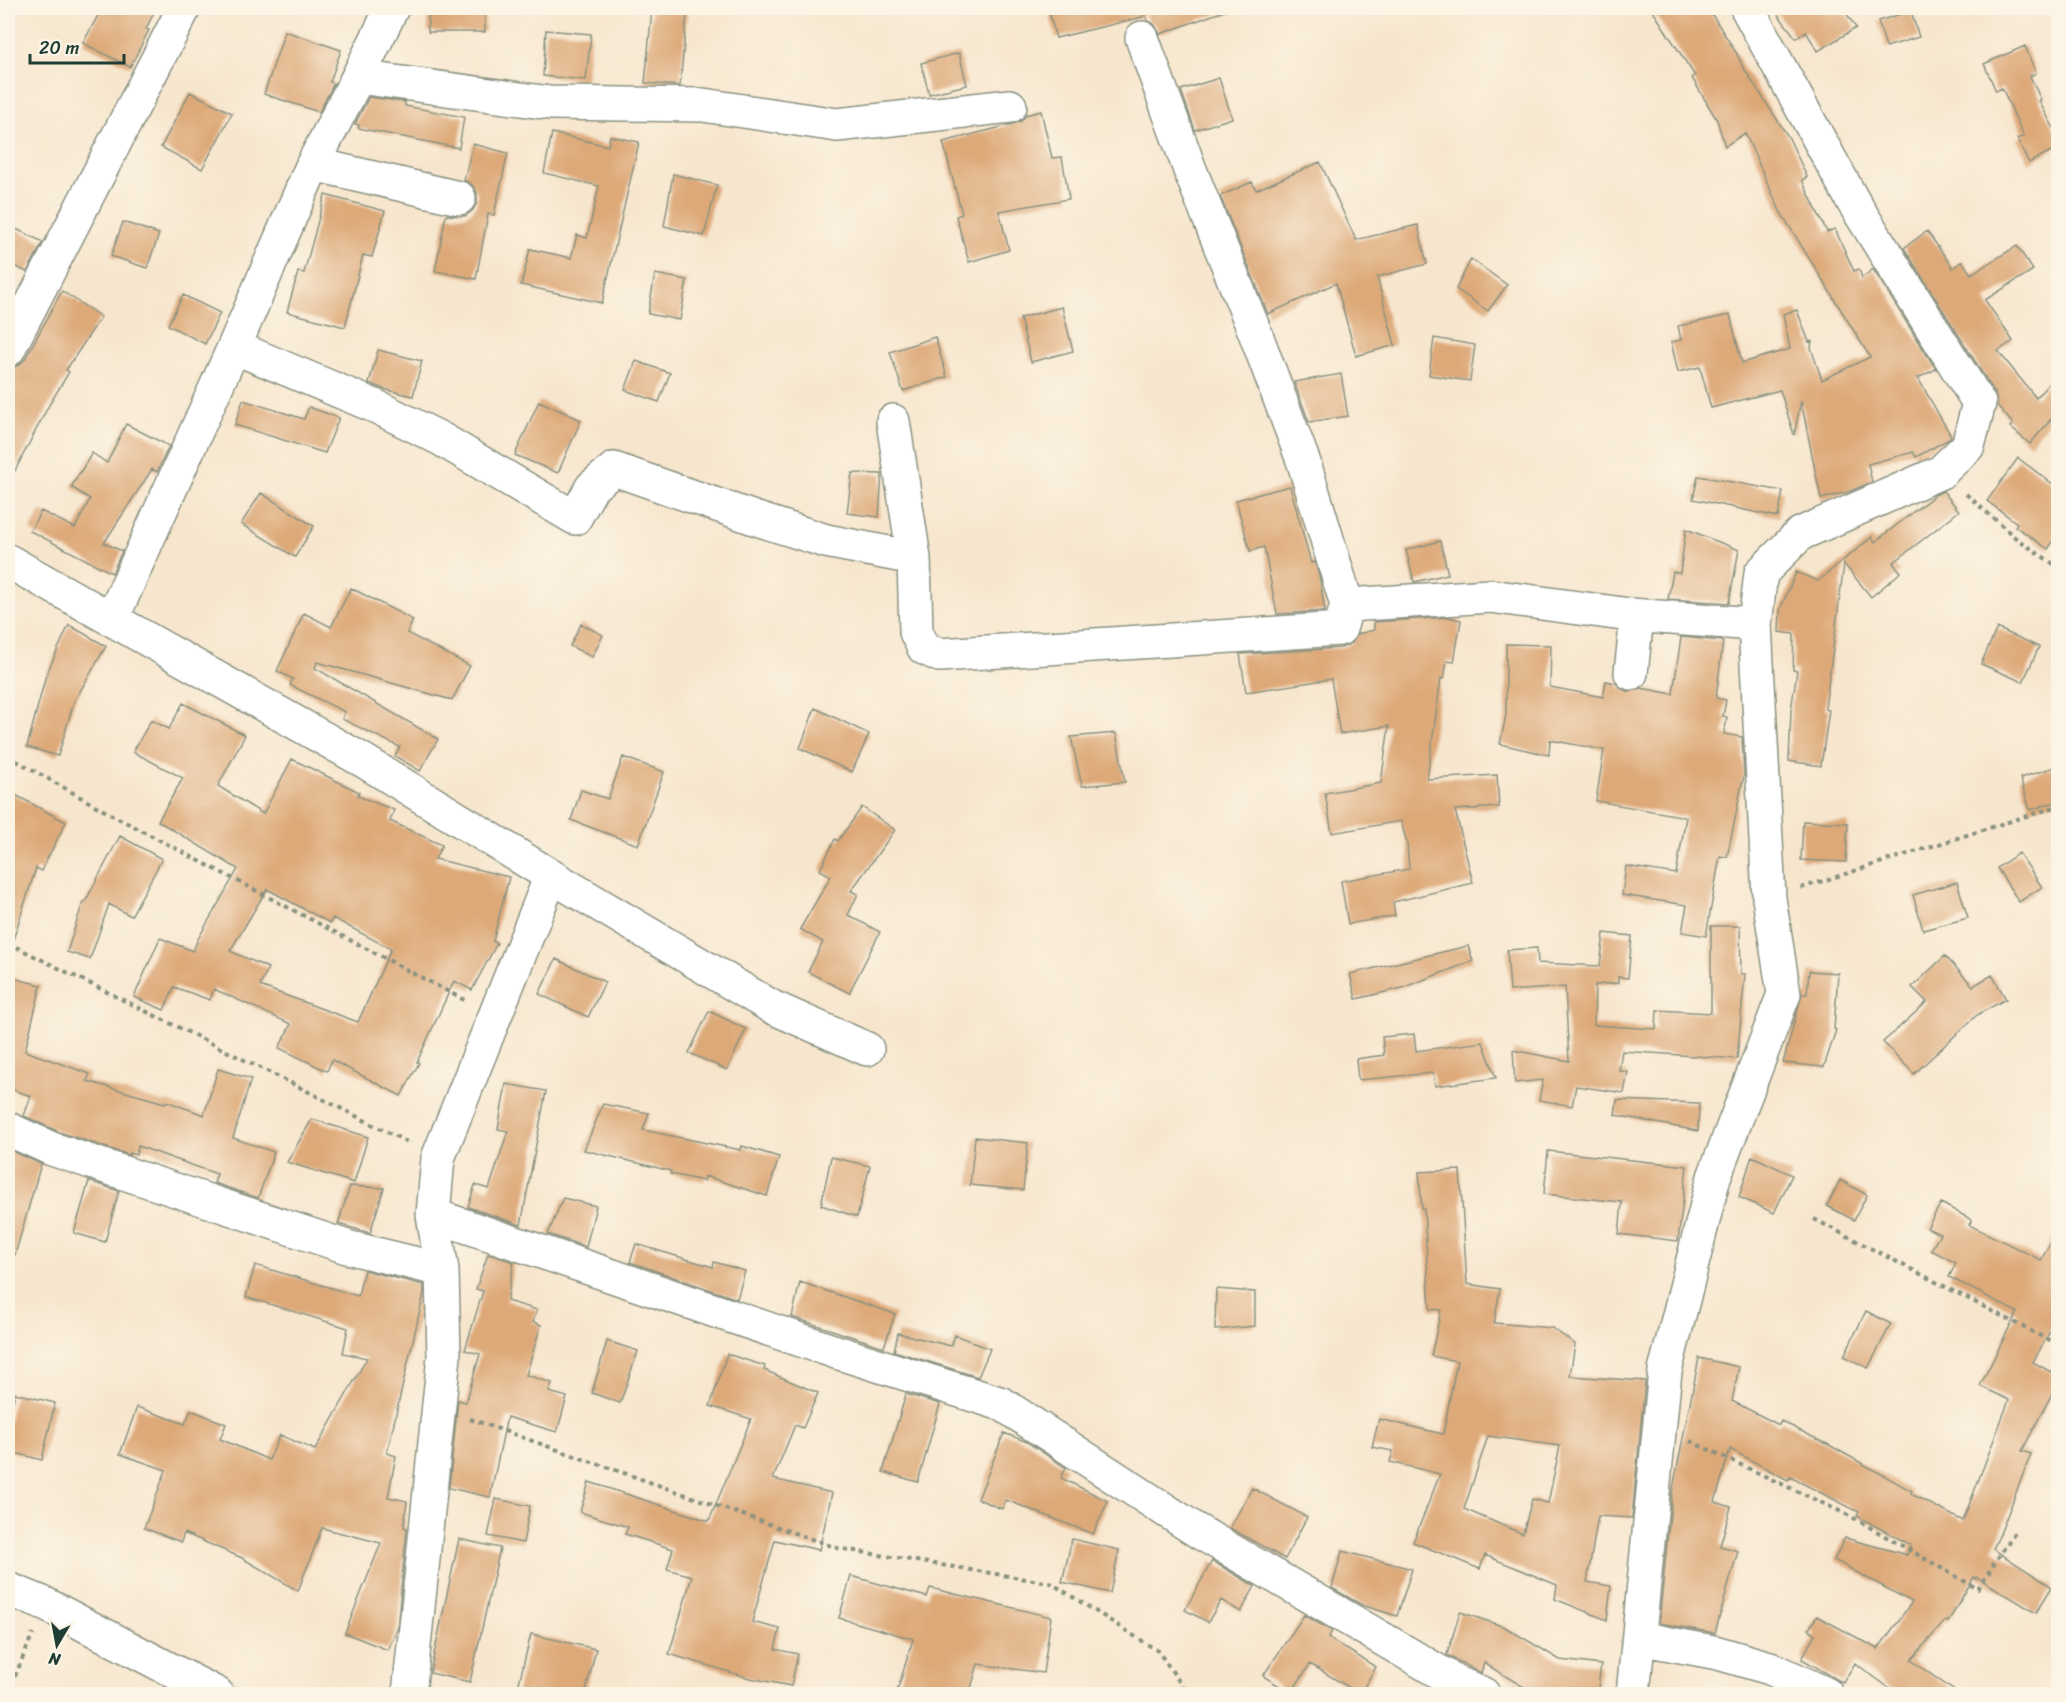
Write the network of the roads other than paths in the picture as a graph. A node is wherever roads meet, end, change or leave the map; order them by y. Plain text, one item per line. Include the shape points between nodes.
1 (184, 8) edge
2 (392, 8) edge
3 (1747, 8) edge
4 (1142, 38) dead end
5 (358, 77) junction
6 (1010, 106) dead end
7 (313, 164) junction
8 (459, 198) dead end
9 (234, 347) junction
10 (8, 350) edge
11 (893, 421) dead end
12 (914, 558) junction
13 (8, 561) edge
14 (1347, 605) junction
15 (1637, 616) junction
16 (112, 619) junction
17 (1755, 624) junction
18 (1631, 674) dead end
19 (551, 876) junction
20 (867, 1049) dead end
21 (8, 1129) edge
22 (433, 1215) junction
23 (442, 1270) junction
24 (8, 1589) edge
25 (1639, 1638) junction
26 (217, 1695) edge
27 (409, 1695) edge
28 (1483, 1695) edge
29 (1633, 1695) edge
30 (1826, 1695) edge

1 - 10 main road
2 - 5 main road
3 - 17 main road via 1854,203 1979,403 1968,446 1941,472 1800,534 1761,573
4 - 14 main road via 1304,464
5 - 6 main road via 550,103 703,105 837,125
5 - 7 main road
7 - 8 main road
7 - 9 main road
9 - 12 main road via 377,406 575,518 592,487 614,469 826,541
9 - 16 main road
11 - 12 main road
12 - 14 main road via 916,632 924,648 939,655 1340,629
13 - 16 main road
14 - 15 main road via 1490,596
15 - 17 main road
15 - 18 main road
16 - 19 main road via 364,761
17 - 25 main road via 1769,898 1784,994 1714,1177 1665,1371
19 - 20 main road via 772,1007
19 - 22 main road via 438,1158
21 - 23 main road via 52,1149 347,1247
22 - 23 main road
22 - 28 main road via 1002,1404 1196,1530
23 - 27 main road via 444,1356
24 - 26 main road via 45,1604
25 - 29 main road
25 - 30 main road via 1760,1665

